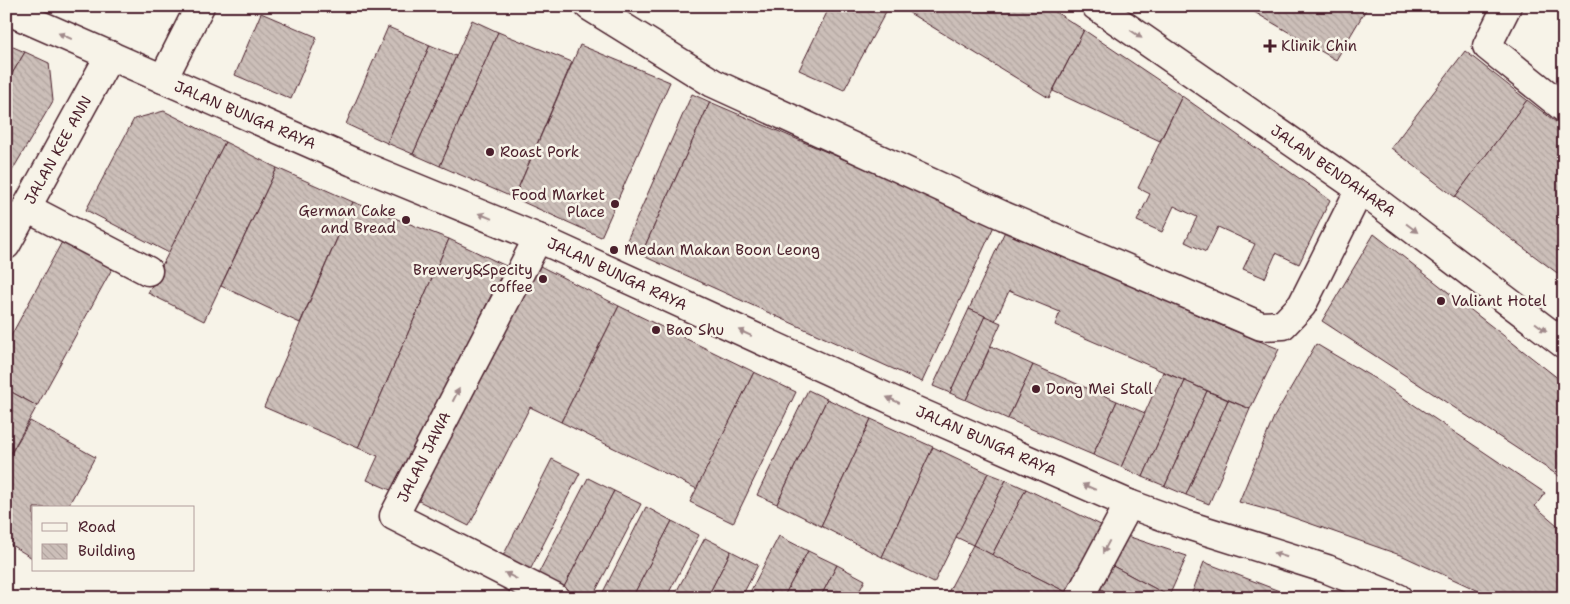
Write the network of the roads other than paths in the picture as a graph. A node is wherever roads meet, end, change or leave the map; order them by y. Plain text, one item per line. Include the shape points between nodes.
1 (200, 6) edge
2 (589, 6) edge
3 (1096, 6) edge
4 (1507, 6) edge
5 (6, 10) edge
6 (110, 55) junction
7 (163, 80) junction
8 (1564, 108) edge
9 (1360, 189) junction
10 (27, 208) junction
11 (538, 238) junction
12 (6, 245) edge
13 (148, 271) dead end
14 (1564, 344) edge
15 (1129, 504) junction
16 (555, 598) edge
17 (1079, 598) edge
18 (1398, 598) edge

1 - 7 street
2 - 9 street via 713,83 1004,216 1261,326 1283,325 1302,305
3 -> 9 street, JALAN BENDAHARA
4 - 8 street via 1487,46
6 -> 5 street, JALAN BUNGA RAYA
6 - 7 street, JALAN BUNGA RAYA
6 - 10 street, JALAN KEE ANN
11 -> 7 street, JALAN BUNGA RAYA
9 -> 14 street, JALAN BENDAHARA
10 - 12 street, JALAN KEE ANN
10 - 13 street
15 -> 11 street, JALAN BUNGA RAYA via 905,406
16 -> 11 street, JALAN JAWA via 394,516
15 -> 17 street
18 -> 15 street, JALAN BUNGA RAYA via 1327,569

